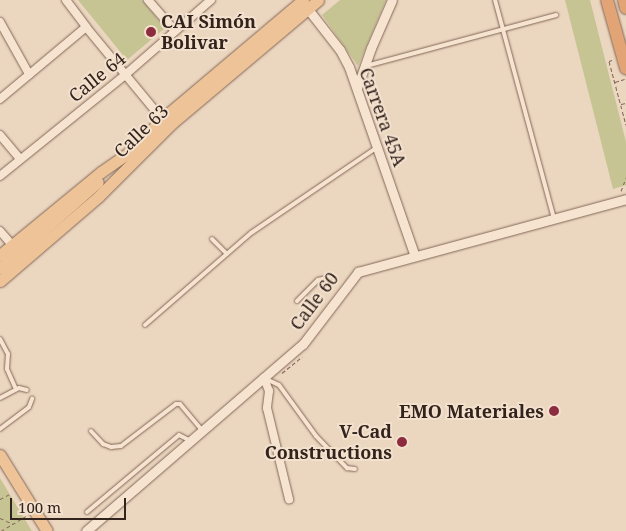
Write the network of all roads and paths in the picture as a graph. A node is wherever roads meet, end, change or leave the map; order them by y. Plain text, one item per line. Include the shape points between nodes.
1 (66, 0) edge
2 (148, 0) edge
3 (211, 0) edge
4 (318, 0) edge
5 (392, 0) edge
6 (496, 0) edge
7 (607, 0) edge
8 (624, 0) edge
9 (303, 2) edge
10 (626, 8) edge
11 (556, 15) dead end
12 (0, 22) edge
13 (86, 27) junction
14 (503, 29) junction
15 (175, 31) junction
16 (609, 61) dead end
17 (364, 66) junction
18 (626, 68) edge
19 (29, 74) junction
20 (125, 75) junction
21 (626, 79) edge
22 (615, 82) junction
23 (357, 88) junction
24 (0, 99) edge
25 (626, 102) edge
26 (620, 104) junction
27 (162, 119) junction
28 (626, 125) edge
29 (0, 135) edge
30 (378, 147) junction
31 (132, 150) junction
32 (19, 158) junction
33 (0, 176) edge
34 (626, 178) edge
35 (622, 200) edge
36 (554, 218) junction
37 (0, 231) edge
38 (212, 239) dead end
39 (12, 245) junction
40 (0, 254) edge
41 (227, 254) junction
42 (415, 256) junction
43 (0, 268) edge
44 (330, 278) dead end
45 (0, 281) edge
46 (297, 301) dead end
47 (145, 324) dead end
48 (0, 339) edge
49 (304, 349) dead end
50 (267, 379) junction
51 (16, 389) junction
52 (27, 390) dead end
53 (0, 398) edge
54 (32, 399) dead end
55 (0, 429) edge
56 (203, 431) junction
57 (92, 432) dead end
58 (191, 442) junction
59 (0, 455) edge
60 (355, 470) dead end
61 (12, 493) dead end
62 (0, 499) edge
63 (289, 499) dead end
64 (87, 512) dead end
65 (27, 516) dead end
66 (0, 518) edge
67 (13, 524) junction
68 (1, 531) edge
69 (47, 531) edge
70 (86, 531) edge

1 - 13 street
2 - 15 street
3 - 15 street, Calle 64
4 - 9 main road
5 - 17 street
6 - 14 lane
7 - 18 highway
8 - 10 highway
9 - 23 street, Carrera 45A via 340,50
9 - 27 main road, Calle 63
9 - 45 main road, Calle 63 via 171,124 99,196
11 - 14 lane
12 - 19 street
13 - 19 street
13 - 20 street
14 - 17 lane
14 - 36 lane
15 - 20 street, Calle 64
16 - 22 path
17 - 23 street
19 - 24 street
20 - 27 street
20 - 32 street, Calle 64
21 - 22 path
22 - 26 path
23 - 30 street, Carrera 45A
25 - 26 path
26 - 28 path
27 - 31 main road, Calle 63
29 - 32 street
30 - 41 lane via 285,208
30 - 42 street, Carrera 45A
31 - 39 main road, Calle 63
31 - 43 main road via 72,207
32 - 33 street, Calle 64
34 - 35 path
35 - 36 street, Calle 60
36 - 42 street, Calle 60
37 - 39 street
38 - 41 lane
39 - 40 main road, Calle 63
41 - 47 lane
42 - 50 street, Calle 60 via 358,272 303,344
44 - 46 lane via 318,280
48 - 51 lane via 8,354 7,369
49 - 50 path via 302,357 284,373
50 - 56 street, Calle 60
50 - 60 lane via 279,385 316,436 347,468
50 - 63 street via 267,408
51 - 52 lane
51 - 53 lane
54 - 55 lane via 29,407
56 - 57 lane via 180,404 176,404 121,446 103,444
56 - 58 street, Calle 60
58 - 64 lane via 179,435
58 - 70 street, Calle 60
59 - 69 main road
61 - 62 path
65 - 67 path
66 - 67 path
67 - 68 path

